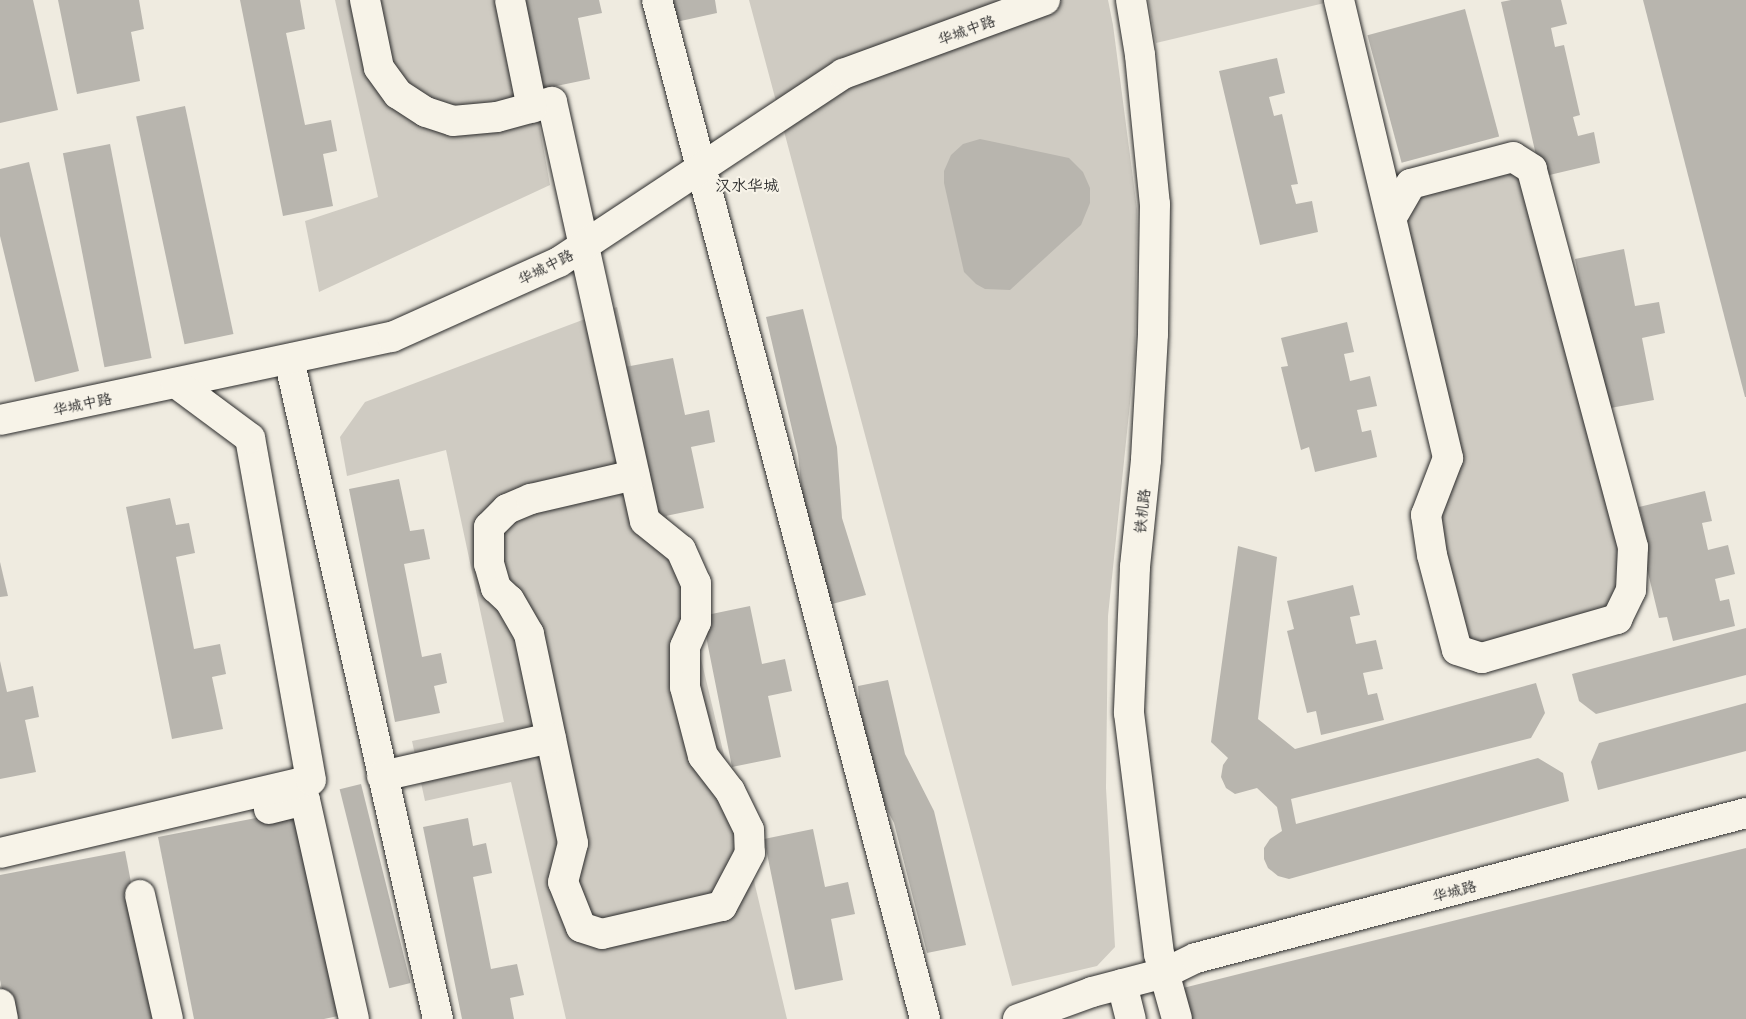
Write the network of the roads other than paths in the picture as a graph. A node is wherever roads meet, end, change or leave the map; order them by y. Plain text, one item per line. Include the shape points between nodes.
1 (365, 0) edge
2 (510, 0) edge
3 (657, 0) edge
4 (1045, 0) edge
5 (1131, 0) edge
6 (1339, 0) edge
7 (532, 108) junction
8 (701, 168) junction
9 (1391, 218) junction
10 (585, 245) junction
11 (289, 359) junction
12 (176, 383) junction
13 (0, 420) edge
14 (634, 475) junction
15 (551, 738) junction
16 (382, 776) junction
17 (1746, 813) edge
18 (0, 853) edge
19 (0, 870) edge
20 (140, 895) dead end
21 (1164, 973) junction
22 (1122, 984) junction
23 (0, 1004) edge
24 (1024, 1018) edge
25 (3, 1019) edge
26 (168, 1019) edge
27 (354, 1019) edge
28 (438, 1019) edge
29 (925, 1019) edge
30 (1131, 1019) edge
31 (1177, 1019) edge

1 - 7 street via 379,68 398,94 426,112 453,121 497,117
2 - 7 street
3 - 8 street
4 - 8 street, 华城中路 via 843,74
5 - 21 street, 铁机路 via 1155,204 1153,334 1135,567 1129,713
6 - 9 street
7 - 10 street via 552,102
8 - 10 street, 华城中路
8 - 29 street
9 - 9 street via 1448,458 1426,515 1432,555 1457,650 1482,658 1617,619 1631,590 1633,547 1532,169 1513,157 1411,184
10 - 11 street, 华城中路 via 559,262 392,337
10 - 14 street
11 - 12 street, 华城中路
11 - 16 street
12 - 13 street, 华城中路
12 - 18 street via 250,438 311,780
14 - 15 street via 531,499 507,508 489,527 496,588 509,600 529,634
14 - 15 street via 645,521 681,550 696,583 696,622 685,647 685,687 703,756 730,791 748,830 750,853 722,906 602,934 581,927 563,882 573,843
15 - 16 street
16 - 28 street
17 - 21 street, 华城路 via 1622,855 1196,958
19 - 27 street via 305,800
20 - 26 street
21 - 22 street, 华城路
21 - 31 street, 铁机路
22 - 24 street, 华城路
22 - 30 street
23 - 25 street

